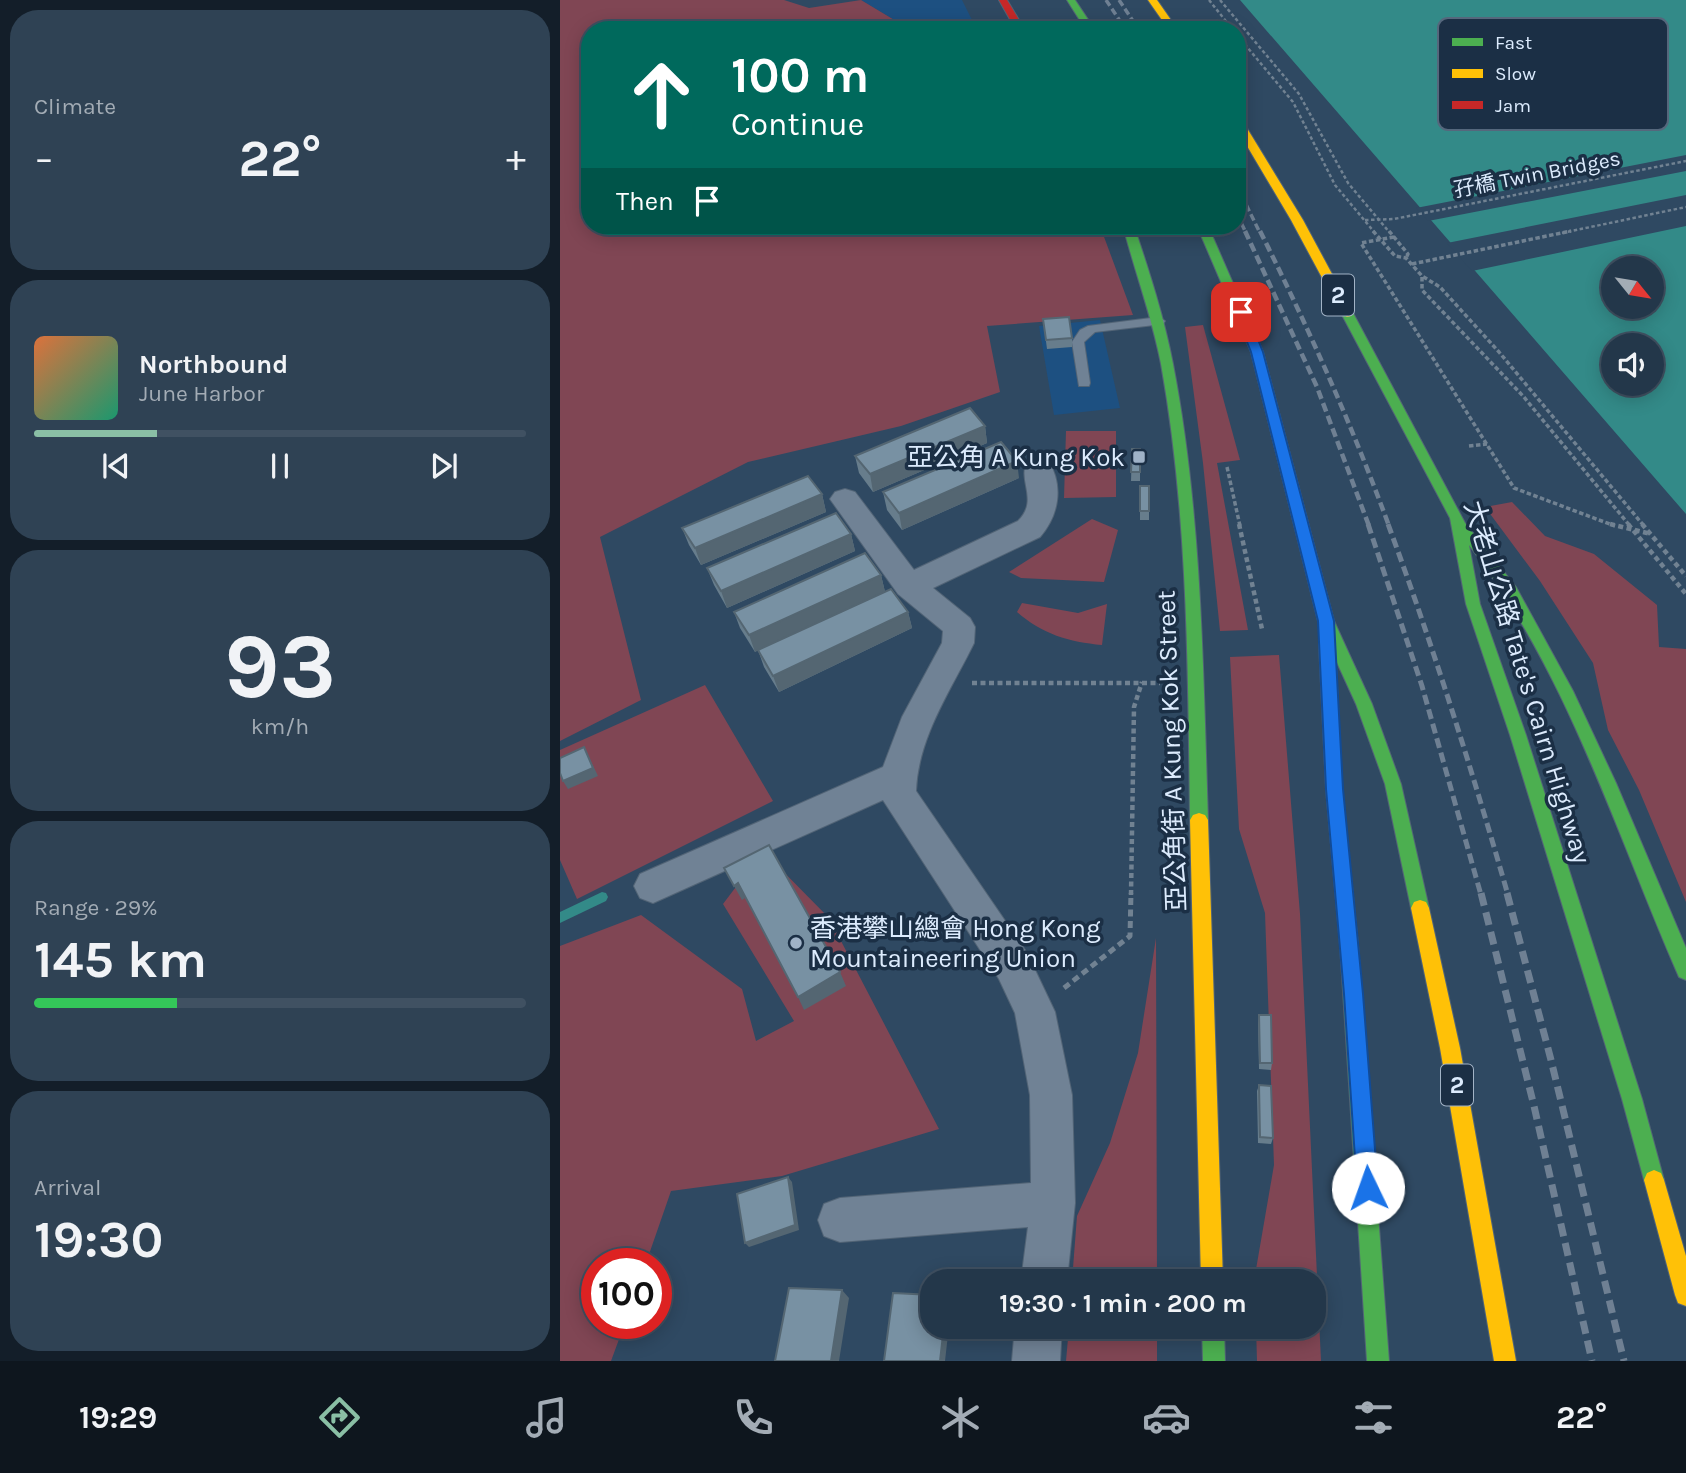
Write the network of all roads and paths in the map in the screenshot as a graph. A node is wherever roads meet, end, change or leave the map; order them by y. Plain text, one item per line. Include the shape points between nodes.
1 (1003, 0) edge
2 (1071, 0) edge
3 (1152, 0) edge
4 (1209, 0) edge
5 (1220, 0) edge
6 (1016, 21) edge
7 (1085, 21) edge
8 (1167, 21) edge
9 (1226, 21) edge
10 (1238, 21) edge
11 (1246, 31) edge
12 (1246, 45) edge
13 (1246, 135) edge
14 (1686, 160) edge
15 (1686, 207) edge
16 (1376, 217) junction
17 (1363, 219) junction
18 (1394, 219) junction
19 (1384, 225) junction
20 (1131, 235) edge
21 (1206, 235) edge
22 (1394, 237) junction
23 (1380, 239) junction
24 (1406, 258) junction
25 (1412, 264) junction
26 (1422, 276) junction
27 (1159, 321) junction
28 (1084, 383) dead end
29 (1487, 444) junction
30 (1469, 446) dead end
31 (1038, 467) dead end
32 (1227, 467) dead end
33 (845, 499) dead end
34 (1457, 518) junction
35 (1634, 531) junction
36 (1652, 535) junction
37 (1686, 576) edge
38 (909, 586) junction
39 (1686, 594) edge
40 (1326, 621) junction
41 (1262, 629) dead end
42 (1142, 682) junction
43 (1164, 682) dead end
44 (937, 687) junction
45 (897, 776) junction
46 (653, 886) dead end
47 (1686, 971) edge
48 (1035, 1012) junction
49 (1053, 1203) junction
50 (839, 1220) dead end
51 (1045, 1269) edge
52 (1212, 1269) edge
53 (1686, 1295) edge
54 (1038, 1339) edge
55 (1213, 1339) edge
56 (1035, 1361) edge
57 (1214, 1361) edge
58 (1378, 1361) edge
59 (1506, 1361) edge

1 - 6 main road
2 - 7 main road
3 - 8 main road
4 - 9 path
5 - 10 path
11 - 16 path via 1299,94 1348,183
12 - 17 path via 1293,102 1335,185
13 - 34 main road, 大老山公路 Tate's Cairn Highway / 2 via 1304,231
14 - 18 path, 孖橋 Twin Bridges
15 - 25 path
16 - 17 path
16 - 18 path
16 - 19 path
17 - 23 path
18 - 19 path
19 - 22 path
20 - 27 main road, 亞公角街 A Kung Kok Street
21 - 40 main road, 2 via 1257,352
22 - 23 path
22 - 24 path via 1408,254
23 - 24 path via 1395,256
23 - 29 path via 1361,243
24 - 25 path
25 - 26 path
26 - 35 path via 1422,290 1523,396
26 - 36 path via 1440,287 1499,352
27 - 28 lane via 1084,333 1078,342
27 - 52 main road, 亞公角街 A Kung Kok Street via 1170,372 1187,525
29 - 30 path
29 - 35 path via 1514,488
31 - 38 street via 1041,517 1029,529
32 - 41 path
33 - 38 street
34 - 47 main road via 1516,600 1582,728
34 - 53 main road, 大老山公路 Tate's Cairn Highway / 2 via 1473,604 1632,1099
35 - 36 path
35 - 39 path
36 - 37 path
38 - 44 street via 959,627 958,643
40 - 58 main road via 1334,789 1354,994
40 - 59 main road, 2 via 1364,704 1405,832 1450,1048
42 - 43 path
42 - 44 path via 992,682
42 - 48 path via 1134,707 1130,936
44 - 45 street
45 - 46 street
45 - 48 street via 898,794 1013,967
48 - 49 street via 1051,1095
49 - 50 street
49 - 51 street
54 - 56 street
55 - 57 main road

